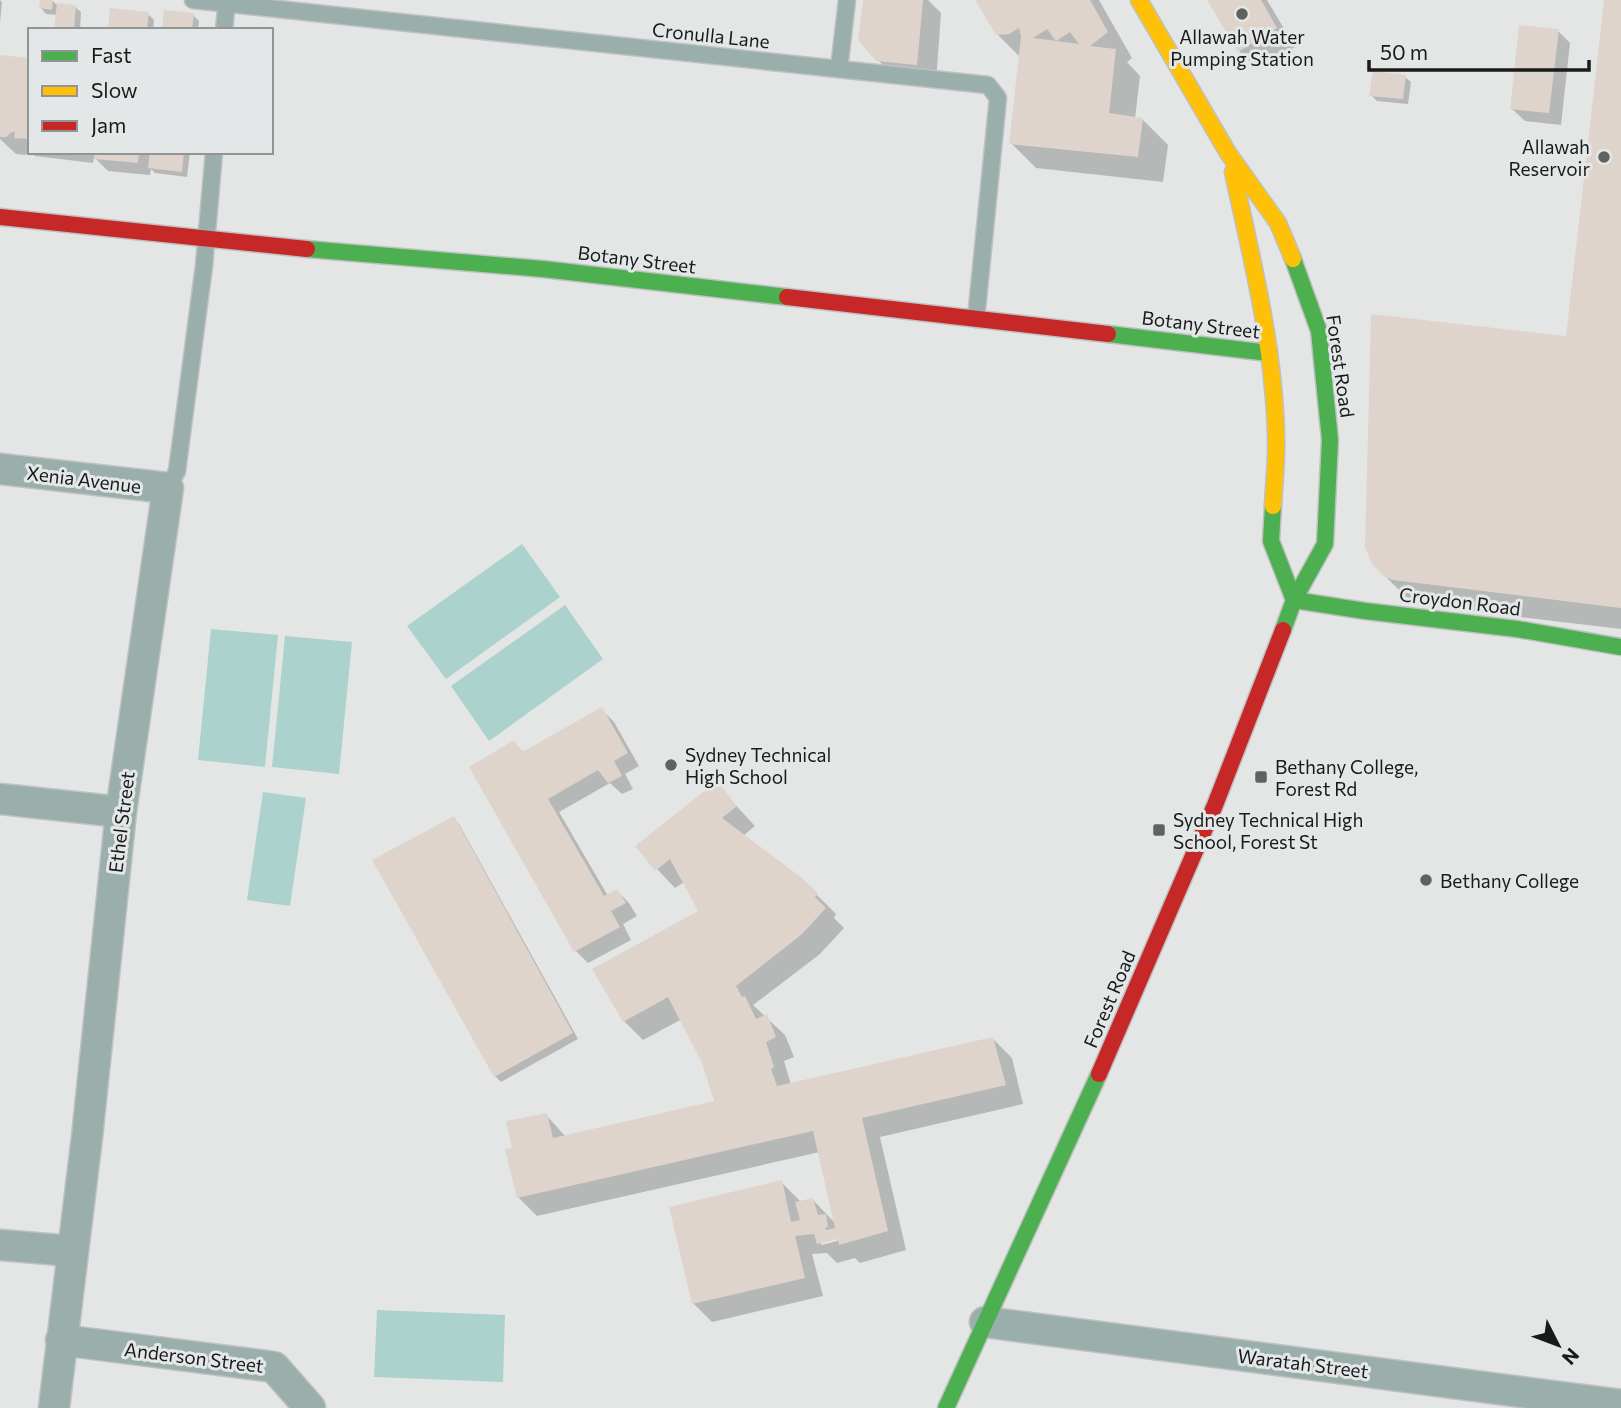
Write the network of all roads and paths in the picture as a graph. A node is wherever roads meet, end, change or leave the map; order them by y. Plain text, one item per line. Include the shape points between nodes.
1 (193, 0) edge
2 (847, 0) edge
3 (1139, 0) edge
4 (227, 2) edge
5 (224, 28) edge
6 (839, 69) junction
7 (1228, 153) junction
8 (214, 154) edge
9 (0, 217) edge
10 (206, 240) junction
11 (976, 319) junction
12 (1269, 353) junction
13 (0, 469) edge
14 (168, 488) junction
15 (1294, 600) junction
16 (1621, 647) edge
17 (0, 799) edge
18 (121, 812) junction
19 (0, 1245) edge
20 (72, 1251) junction
21 (985, 1322) junction
22 (61, 1340) junction
23 (1462, 1397) edge
24 (1621, 1405) edge
25 (54, 1408) edge
26 (310, 1408) edge
27 (946, 1408) edge

1 - 4 lane, Cronulla Lane
2 - 6 lane
3 - 7 main road, Forest Road
4 - 5 lane
4 - 6 lane, Cronulla Lane
6 - 11 lane, Cronulla Lane via 988,85 998,98
7 - 12 main road, Forest Road
7 - 15 main road, Forest Road via 1278,223 1309,299 1322,356 1330,440 1325,544
8 - 10 lane, Ethel Street
9 - 10 main road, Botany Street
10 - 11 main road, Botany Street via 543,270
10 - 14 lane, Ethel Street via 177,471
11 - 12 main road, Botany Street
12 - 15 main road, Forest Road via 1276,437 1271,541
13 - 14 street, Xenia Avenue
14 - 18 street, Ethel Street
15 - 16 main road, Croydon Road
15 - 21 main road, Forest Road via 1234,761 1167,919
17 - 18 street
18 - 20 street, Ethel Street
19 - 20 street
20 - 22 street, Ethel Street
21 - 23 street, Waratah Street via 1392,1374
21 - 27 main road, Forest Road
22 - 25 street, Ethel Street
22 - 26 street, Anderson Street via 274,1367
23 - 24 street, Waratah Street

